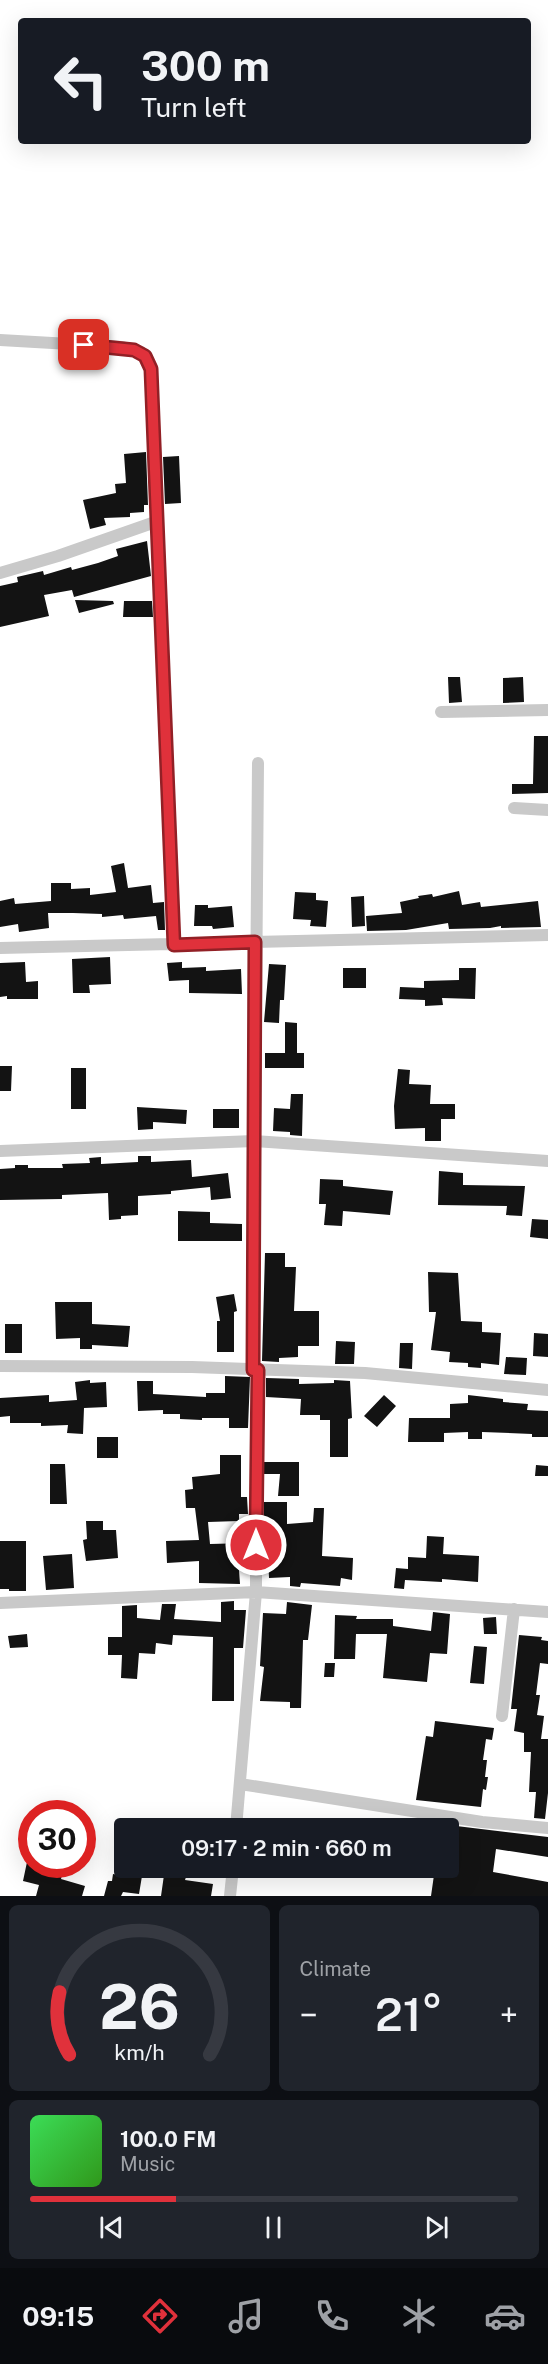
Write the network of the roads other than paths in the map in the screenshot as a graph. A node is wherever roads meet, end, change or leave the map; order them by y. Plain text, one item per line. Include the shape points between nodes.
1 (0, 340) edge
2 (158, 521) junction
3 (0, 573) edge
4 (548, 710) edge
5 (441, 712) dead end
6 (258, 763) dead end
7 (514, 808) dead end
8 (548, 810) edge
9 (548, 935) edge
10 (255, 942) junction
11 (174, 945) junction
12 (0, 948) edge
13 (254, 1141) junction
14 (0, 1151) edge
15 (548, 1161) edge
16 (0, 1366) edge
17 (255, 1370) junction
18 (548, 1390) edge
19 (256, 1592) junction
20 (0, 1603) edge
21 (514, 1609) junction
22 (548, 1612) edge
23 (502, 1716) dead end
24 (240, 1784) junction
25 (237, 1818) edge
26 (548, 1828) edge
27 (232, 1878) edge
28 (230, 1896) edge

1 - 2 street via 122,347 145,356 152,375
2 - 3 street
2 - 11 street
4 - 5 street
6 - 10 street
7 - 8 street
9 - 10 street
10 - 11 street
10 - 13 street
11 - 12 street
13 - 14 street
13 - 15 street
13 - 17 street
16 - 17 street
17 - 18 street via 365,1373
17 - 19 street
19 - 20 street
19 - 21 street
19 - 24 street
21 - 22 street
21 - 23 street
24 - 25 street
24 - 26 street via 482,1822
27 - 28 street

